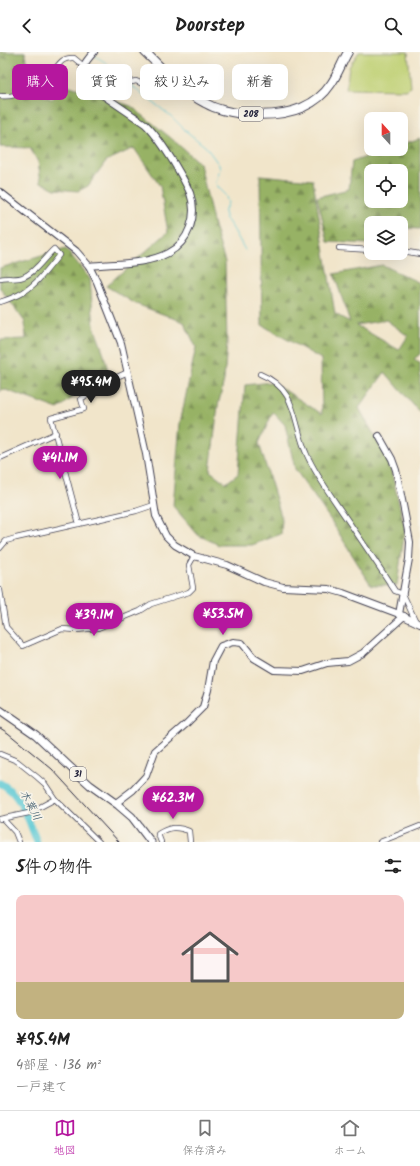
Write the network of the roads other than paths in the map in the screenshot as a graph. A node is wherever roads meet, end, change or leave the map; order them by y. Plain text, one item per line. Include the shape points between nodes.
1 (94, 52) edge
2 (145, 52) edge
3 (348, 52) edge
4 (82, 64) edge
5 (84, 64) edge
6 (157, 64) edge
7 (0, 96) edge
8 (110, 100) edge
9 (199, 100) edge
10 (0, 192) edge
11 (339, 248) dead end
12 (364, 250) edge
13 (408, 253) edge
14 (420, 254) edge
15 (89, 266) junction
16 (0, 279) edge
17 (0, 302) edge
18 (128, 372) junction
19 (260, 374) dead end
20 (56, 433) junction
21 (380, 436) dead end
22 (0, 458) edge
23 (154, 505) junction
24 (80, 524) junction
25 (0, 548) edge
26 (194, 556) junction
27 (0, 590) edge
28 (403, 594) junction
29 (402, 615) junction
30 (418, 623) edge
31 (0, 710) edge
32 (0, 754) edge
33 (56, 799) junction
34 (116, 803) junction
35 (2, 819) edge
36 (420, 826) edge
37 (19, 842) edge
38 (99, 842) edge
39 (152, 842) edge
40 (161, 842) edge
41 (190, 842) edge
42 (380, 842) edge

1 - 5 street
2 - 6 highway, 208
3 - 9 highway, 208 via 331,84 320,96 294,111 255,115 220,110
4 - 7 street via 70,58 60,62 49,76 18,94 10,97
8 - 15 street via 145,124 160,141 190,193 193,205 192,224 183,241 167,254 140,261
10 - 15 street via 76,251
11 - 12 street
13 - 14 street
15 - 18 street via 121,343
16 - 17 street via 29,275 54,249 59,255 27,290
18 - 20 street via 108,381 81,399 84,409 51,418
18 - 23 street
19 - 28 street via 269,378 288,396 307,456 320,480 395,591
20 - 22 street
20 - 24 street
21 - 28 street via 396,470 410,542
23 - 24 street
23 - 26 street via 156,516 166,536 175,545
24 - 25 street via 16,538 6,541
26 - 27 street via 189,565 193,588 189,592 151,604 98,628 62,629 23,646 6,627
26 - 29 street via 226,565 264,582 284,587 329,589
28 - 29 street
28 - 30 street
29 - 30 street
29 - 34 street via 363,654 303,671 274,670 254,658 242,643 233,642 221,646 213,661 203,706 156,751 146,776
31 - 34 main road, 31 via 36,735 80,776
32 - 33 street via 26,767 45,784
33 - 35 street via 29,813
33 - 38 street
34 - 39 main road, 31 via 132,817
35 - 37 street
36 - 42 street
40 - 41 street via 158,834 169,828 179,827 189,831

